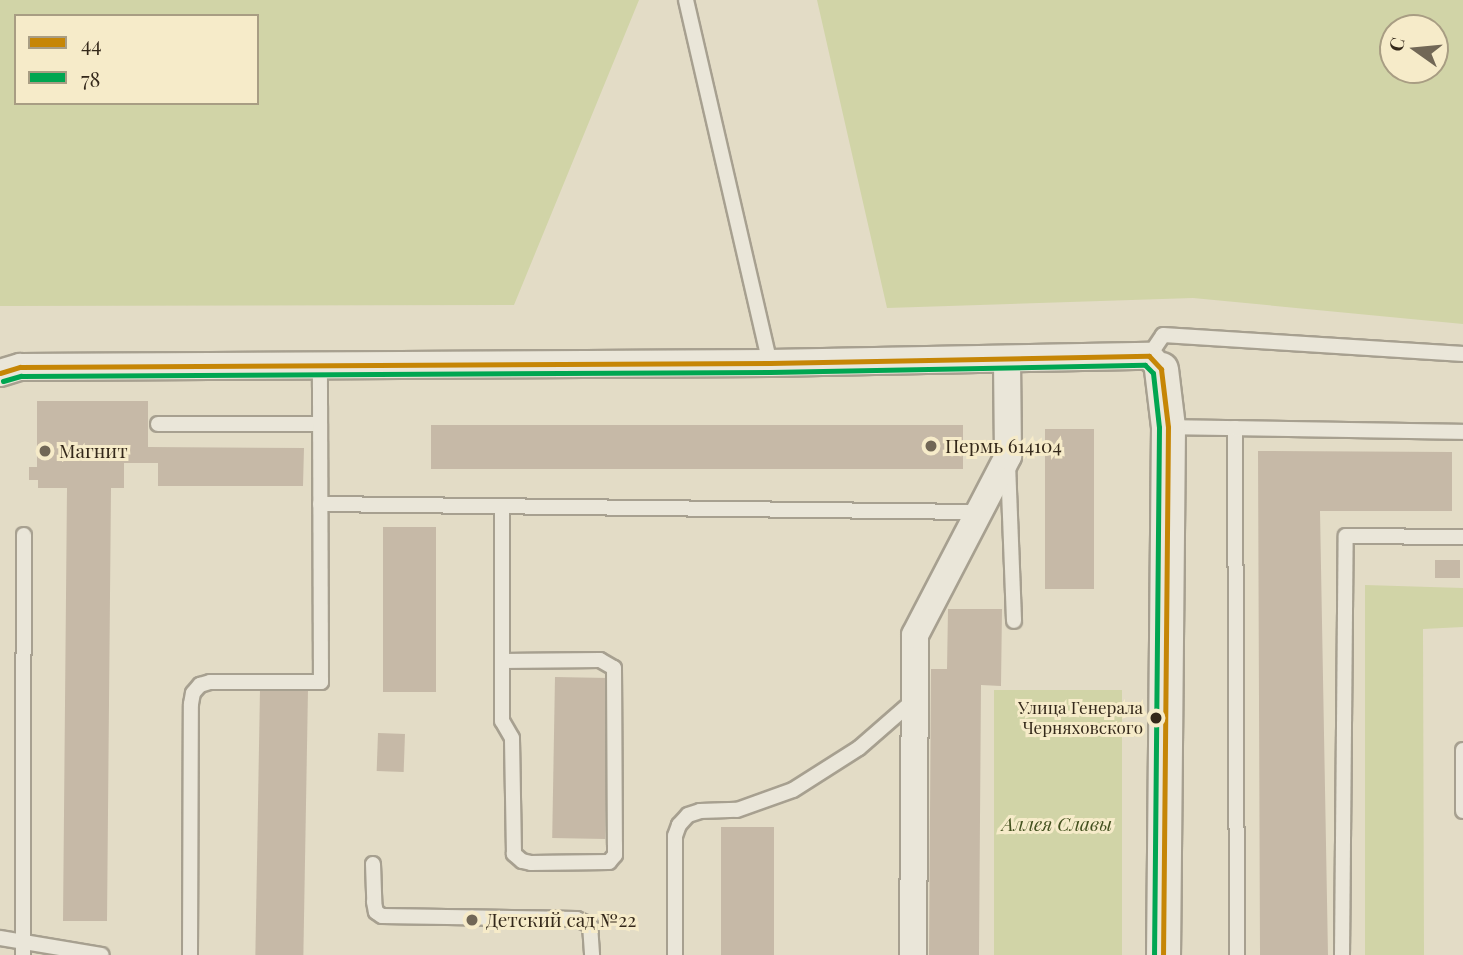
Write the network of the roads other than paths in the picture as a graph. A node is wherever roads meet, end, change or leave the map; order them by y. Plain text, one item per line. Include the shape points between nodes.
1 (687, 0) edge
2 (1463, 354) edge
3 (1007, 359) junction
4 (770, 363) junction
5 (1155, 363) junction
6 (320, 366) junction
7 (0, 373) edge
8 (158, 424) dead end
9 (320, 424) junction
10 (1168, 426) junction
11 (1235, 428) junction
12 (1463, 432) edge
13 (1008, 456) junction
14 (320, 504) junction
15 (502, 506) junction
16 (978, 512) junction
17 (24, 535) dead end
18 (1463, 537) edge
19 (1014, 621) dead end
20 (502, 660) junction
21 (914, 699) junction
22 (1463, 750) edge
23 (1463, 811) edge
24 (373, 864) dead end
25 (0, 938) edge
26 (23, 947) edge
27 (102, 955) edge
28 (190, 955) edge
29 (592, 955) edge
30 (675, 955) edge
31 (913, 955) edge
32 (1163, 955) edge
33 (1237, 955) edge
34 (1342, 955) edge

1 - 4 lane
2 - 5 lane via 1163,335
3 - 4 street
3 - 5 street
3 - 13 street
4 - 6 street
5 - 10 street
6 - 7 street via 20,367
6 - 9 lane
8 - 9 lane
9 - 14 lane
10 - 11 lane
10 - 32 street
11 - 12 lane
11 - 33 lane
13 - 16 street
13 - 19 lane
14 - 15 lane
14 - 28 lane via 321,682 210,682 193,693
15 - 16 lane
15 - 20 lane
16 - 21 street via 915,635
17 - 26 lane
18 - 34 lane via 1346,536
20 - 20 lane via 502,721 512,738 514,854 531,863 609,862 615,855 614,668 600,660
21 - 30 lane via 859,748 793,790 737,810 688,815 675,836
21 - 31 street
22 - 23 lane
24 - 29 lane via 374,902 382,916 577,919 590,925
25 - 26 lane
26 - 27 lane

